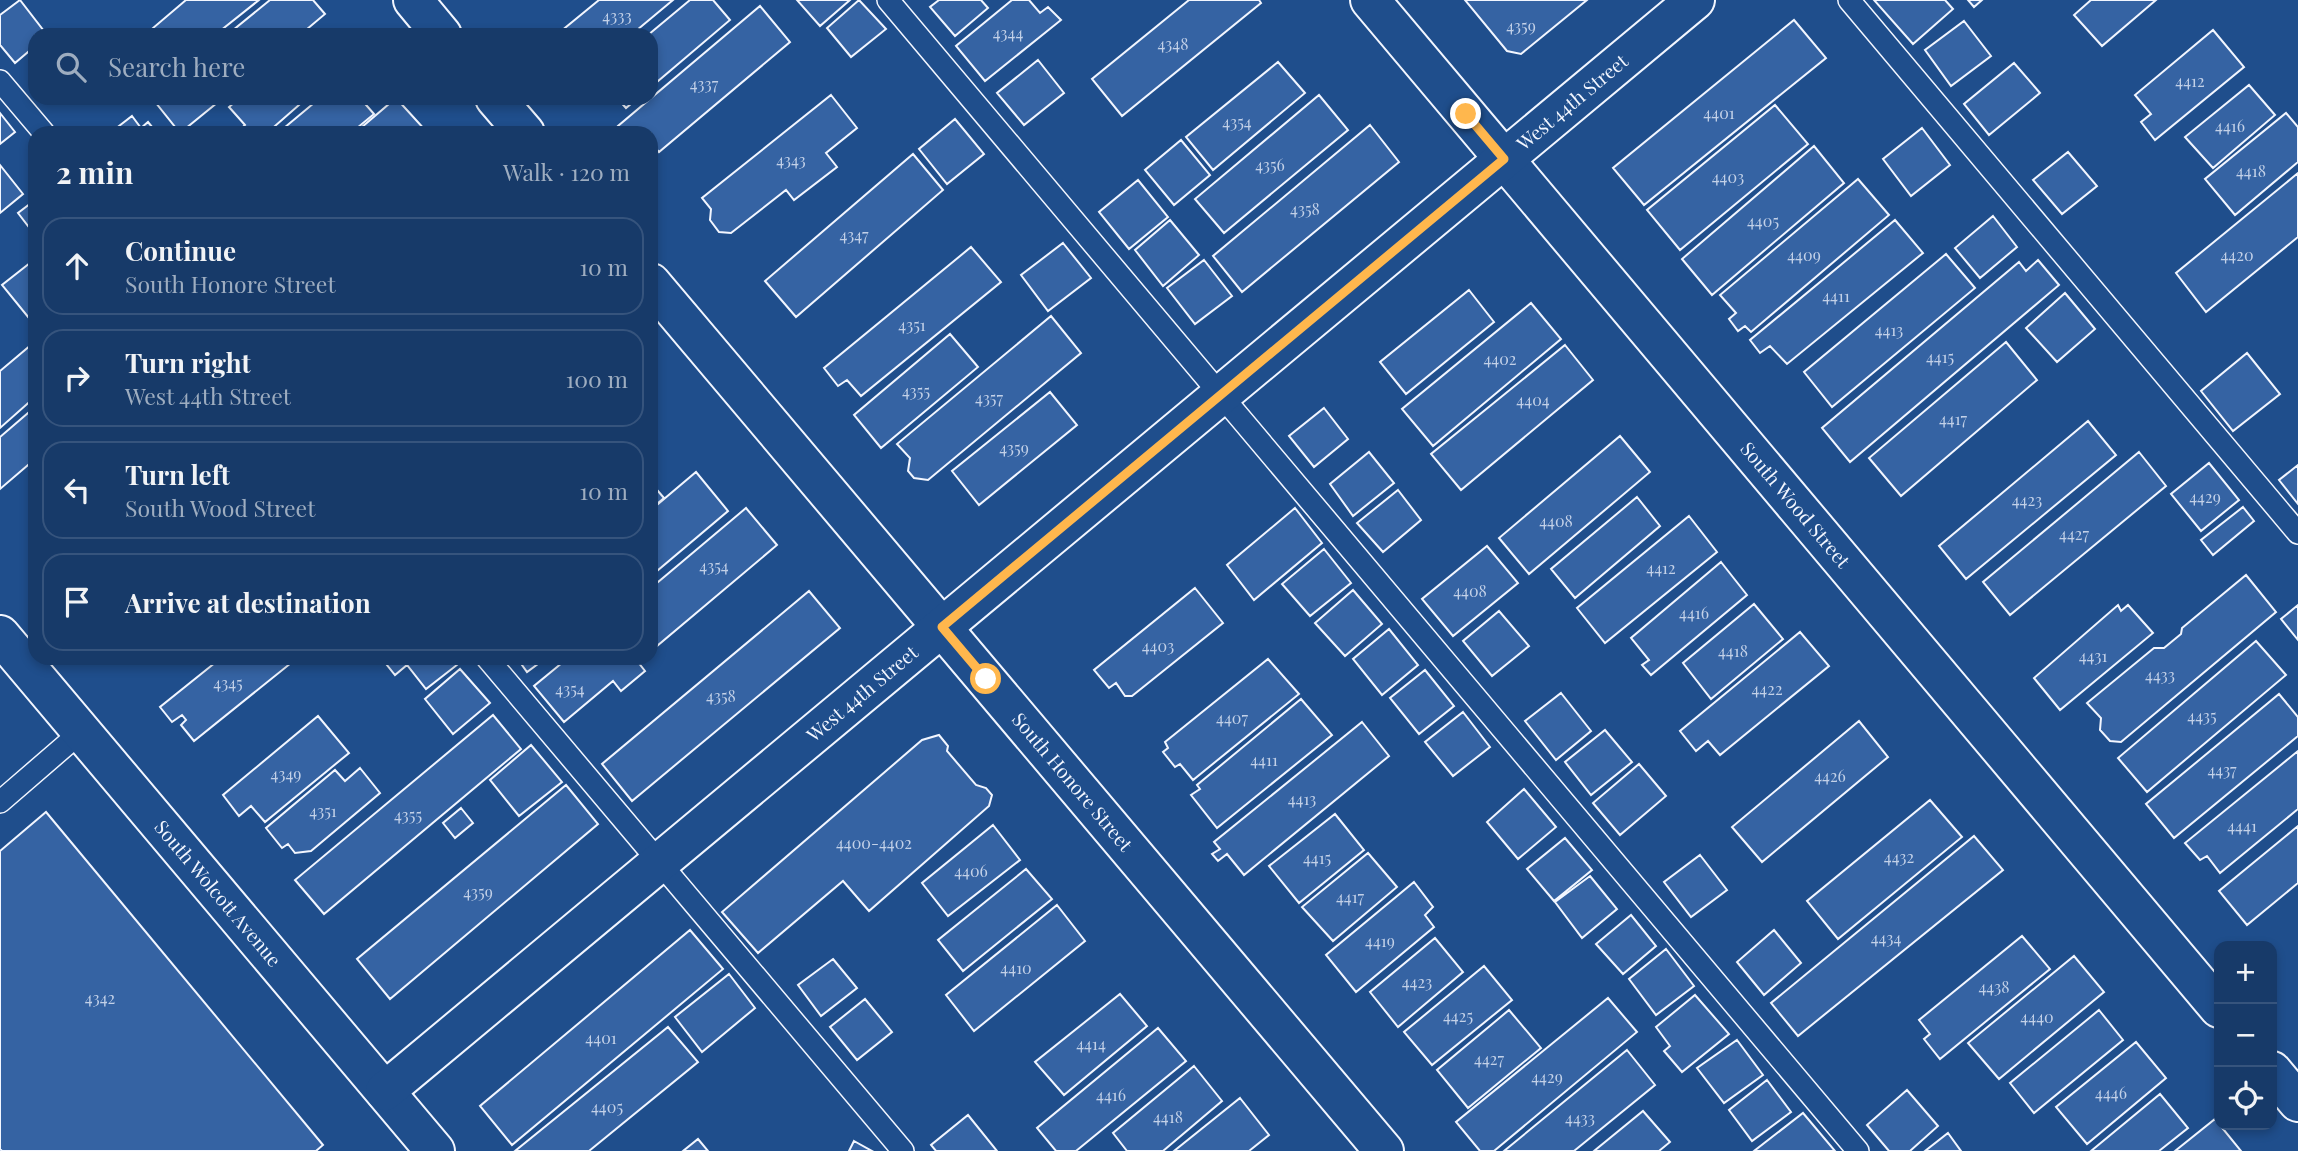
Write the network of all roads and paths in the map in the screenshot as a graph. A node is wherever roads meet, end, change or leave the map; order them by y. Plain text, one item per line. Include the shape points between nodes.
1 (412, 0) edge
2 (888, 0) edge
3 (1370, 0) edge
4 (1695, 0) edge
5 (1849, 0) edge
6 (436, 28) edge
7 (0, 81) edge
8 (501, 105) edge
9 (38, 126) edge
10 (519, 126) edge
11 (1504, 159) junction
12 (658, 291) edge
13 (1221, 395) junction
14 (2298, 533) edge
15 (942, 627) junction
16 (0, 635) edge
17 (493, 665) edge
18 (81, 732) junction
19 (0, 802) edge
20 (659, 862) junction
21 (2216, 1004) edge
22 (2277, 1076) edge
23 (385, 1091) junction
24 (2298, 1102) edge
25 (435, 1151) edge
26 (903, 1151) edge
27 (1384, 1151) edge
28 (1858, 1151) edge

1 - 6 street
2 - 13 lane
3 - 11 street, South Wood Street
4 - 11 street, West 44th Street
5 - 14 lane
7 - 9 lane
8 - 10 street
11 - 13 street, West 44th Street
11 - 21 street, South Wood Street
12 - 15 street, South Honore Street
13 - 15 street, West 44th Street
13 - 28 lane
15 - 20 street, West 44th Street
15 - 27 street, South Honore Street
16 - 18 street, South Wolcott Avenue
17 - 20 lane
18 - 19 lane
18 - 23 street, South Wolcott Avenue
20 - 23 street, West 44th Street
20 - 26 lane
22 - 24 street
23 - 25 street, South Wolcott Avenue

